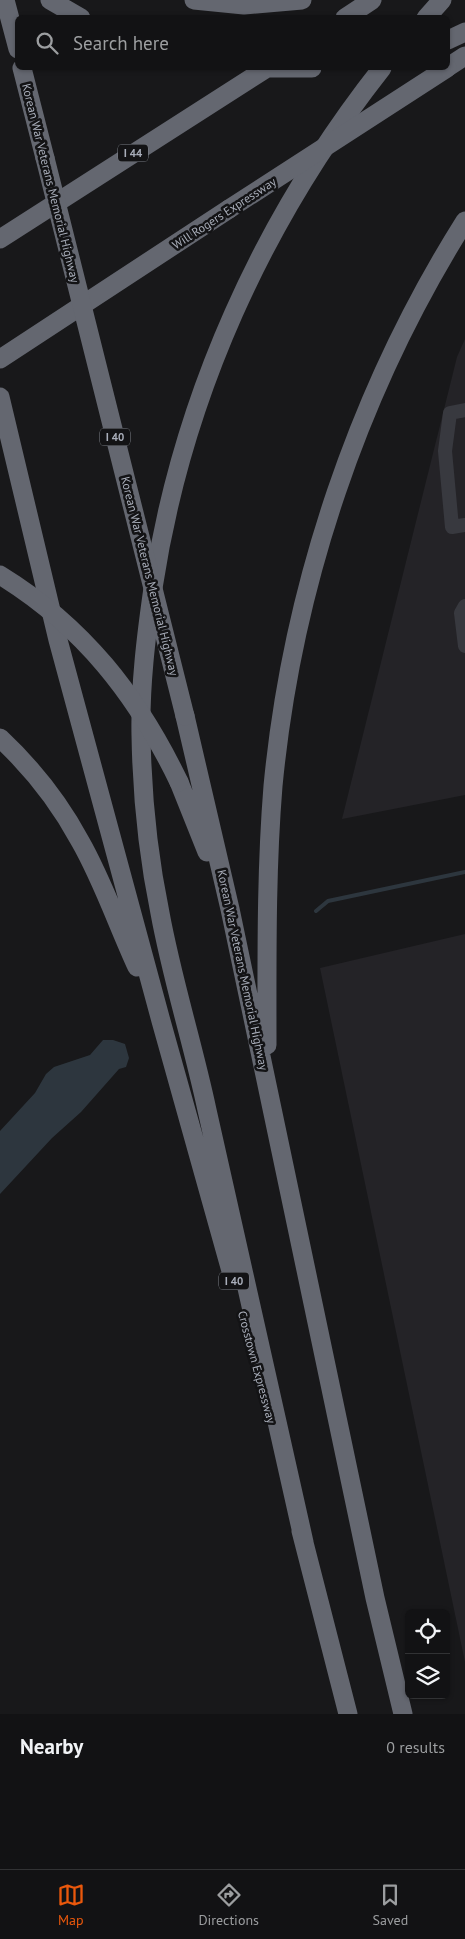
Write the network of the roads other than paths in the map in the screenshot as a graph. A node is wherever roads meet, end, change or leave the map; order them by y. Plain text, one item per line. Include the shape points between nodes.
1 (5, 0) edge
2 (50, 0) edge
3 (194, 0) edge
4 (302, 0) edge
5 (372, 0) edge
6 (442, 0) edge
7 (76, 15) edge
8 (349, 15) edge
9 (429, 15) edge
10 (465, 32) edge
11 (15, 38) edge
12 (450, 39) edge
13 (465, 56) edge
14 (450, 65) edge
15 (23, 70) edge
16 (264, 70) edge
17 (380, 70) edge
18 (442, 70) edge
19 (465, 220) edge
20 (0, 239) edge
21 (0, 359) edge
22 (1, 401) edge
23 (465, 410) edge
24 (465, 525) edge
25 (0, 574) edge
26 (465, 606) edge
27 (465, 646) edge
28 (0, 738) edge
29 (230, 909) junction
30 (161, 1021) junction
31 (268, 1086) junction
32 (304, 1542) junction
33 (348, 1714) edge
34 (403, 1714) edge

1 - 11 highway
2 - 7 highway
3 - 4 highway via 244,5
5 - 8 highway
6 - 9 highway
10 - 12 highway
13 - 14 highway, Will Rogers Expressway
15 - 29 highway, Korean War Veterans Memorial Highway / I 40, bridge via 185,716
16 - 20 highway, I 44
17 - 32 highway via 339,125 278,222 255,266 208,375 182,454 158,552 141,702 146,813 160,913
18 - 21 highway, Will Rogers Expressway, bridge
19 - 31 highway via 414,309 363,421 322,540 297,635 279,742 269,843
22 - 30 highway, I 40 via 58,640
23 - 24 lane via 450,413 445,451 452,527
25 - 29 highway, bridge via 44,605 114,672 153,731 180,782
26 - 27 lane via 461,613
28 - 30 highway via 39,779 81,842
29 - 31 highway, Korean War Veterans Memorial Highway / I 40
30 - 32 highway, Crosstown Expressway / I 40
31 - 34 highway, I 40 via 372,1588
32 - 33 highway, Crosstown Expressway / I 40

